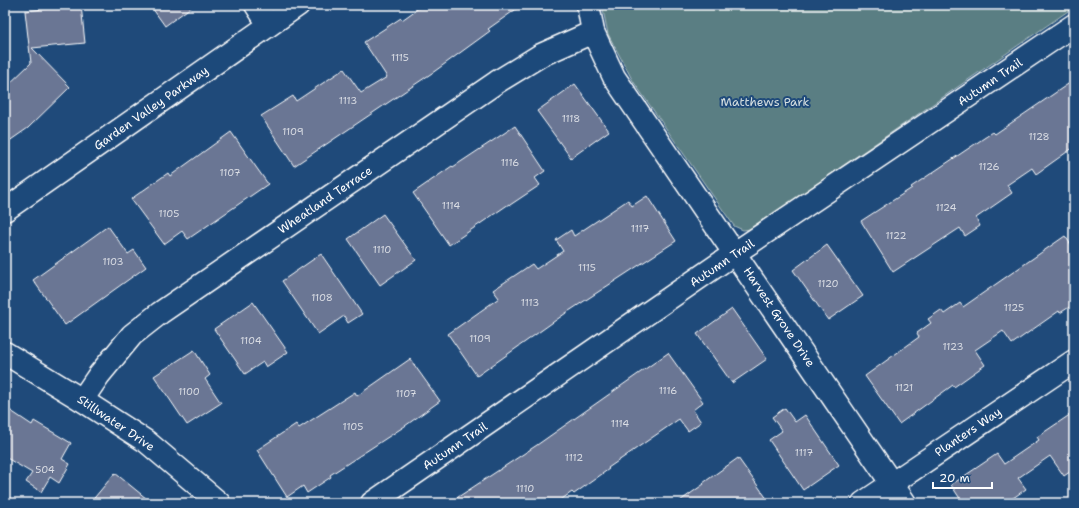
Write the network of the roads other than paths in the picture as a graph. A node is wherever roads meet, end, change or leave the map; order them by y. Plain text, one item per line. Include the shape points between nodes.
1 (256, 5) edge
2 (298, 5) edge
3 (588, 5) edge
4 (270, 25) junction
5 (1074, 25) edge
6 (593, 32) junction
7 (5, 210) edge
8 (735, 253) junction
9 (5, 353) edge
10 (1074, 361) edge
11 (82, 400) junction
12 (891, 483) junction
13 (219, 503) edge
14 (372, 503) edge
15 (863, 503) edge
16 (905, 503) edge

1 - 4 street
2 - 4 street, Garden Valley Parkway
3 - 6 street, Harvest Grove Drive
4 - 7 street, Garden Valley Parkway
5 - 8 street, Autumn Trail
6 - 8 street, Harvest Grove Drive via 614,77
6 - 11 street, Wheatland Terrace via 541,55 497,82 160,314 132,335
8 - 12 street, Harvest Grove Drive
8 - 14 street, Autumn Trail
9 - 11 street, Stillwater Drive
10 - 12 street, Planters Way
11 - 13 street, Stillwater Drive via 147,442
12 - 15 street, Planters Way
12 - 16 street, Harvest Grove Drive

